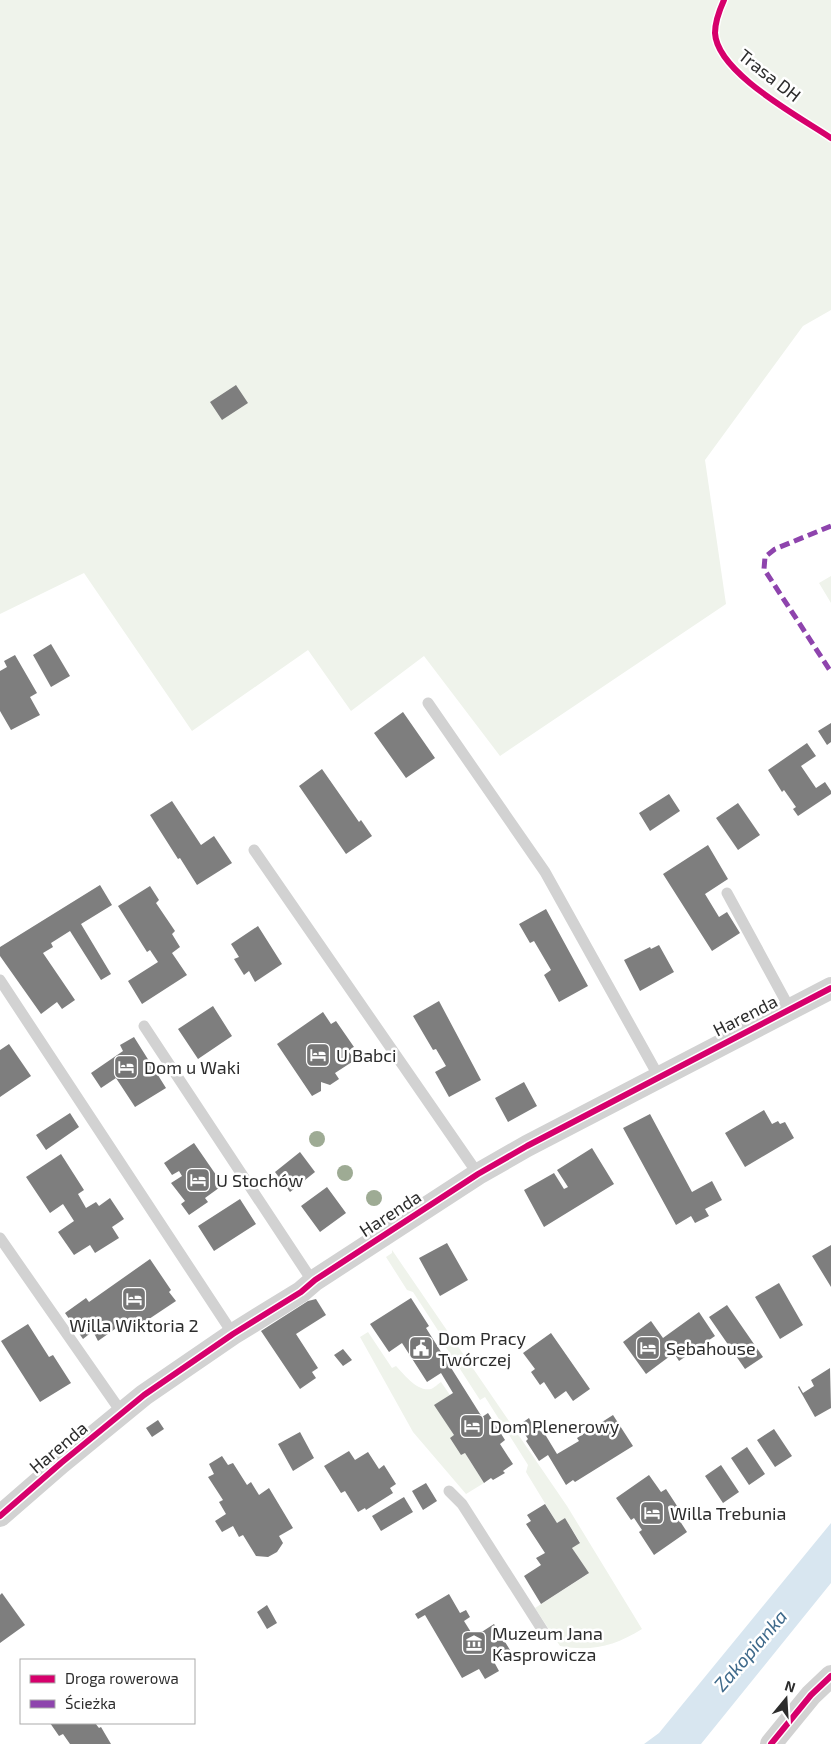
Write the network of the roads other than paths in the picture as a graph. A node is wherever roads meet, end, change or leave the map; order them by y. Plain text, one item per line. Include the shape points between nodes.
1 (428, 703) dead end
2 (254, 850) dead end
3 (727, 893) dead end
4 (0, 980) edge
5 (831, 988) edge
6 (790, 1009) junction
7 (144, 1026) dead end
8 (659, 1076) junction
9 (478, 1174) junction
10 (0, 1238) edge
11 (313, 1282) junction
12 (233, 1334) junction
13 (122, 1413) junction
14 (450, 1491) dead end
15 (0, 1516) edge
16 (545, 1634) dead end
17 (831, 1676) edge
18 (771, 1744) edge

1 - 8 lane via 545,872
2 - 9 lane
3 - 6 lane
4 - 12 lane
5 - 6 street, Harenda
6 - 8 street, Harenda
7 - 11 lane
8 - 9 street, Harenda
9 - 11 street, Harenda
10 - 13 lane
11 - 12 street, Harenda
12 - 13 street, Harenda
13 - 15 street, Harenda
14 - 16 lane via 462,1504
17 - 18 street

